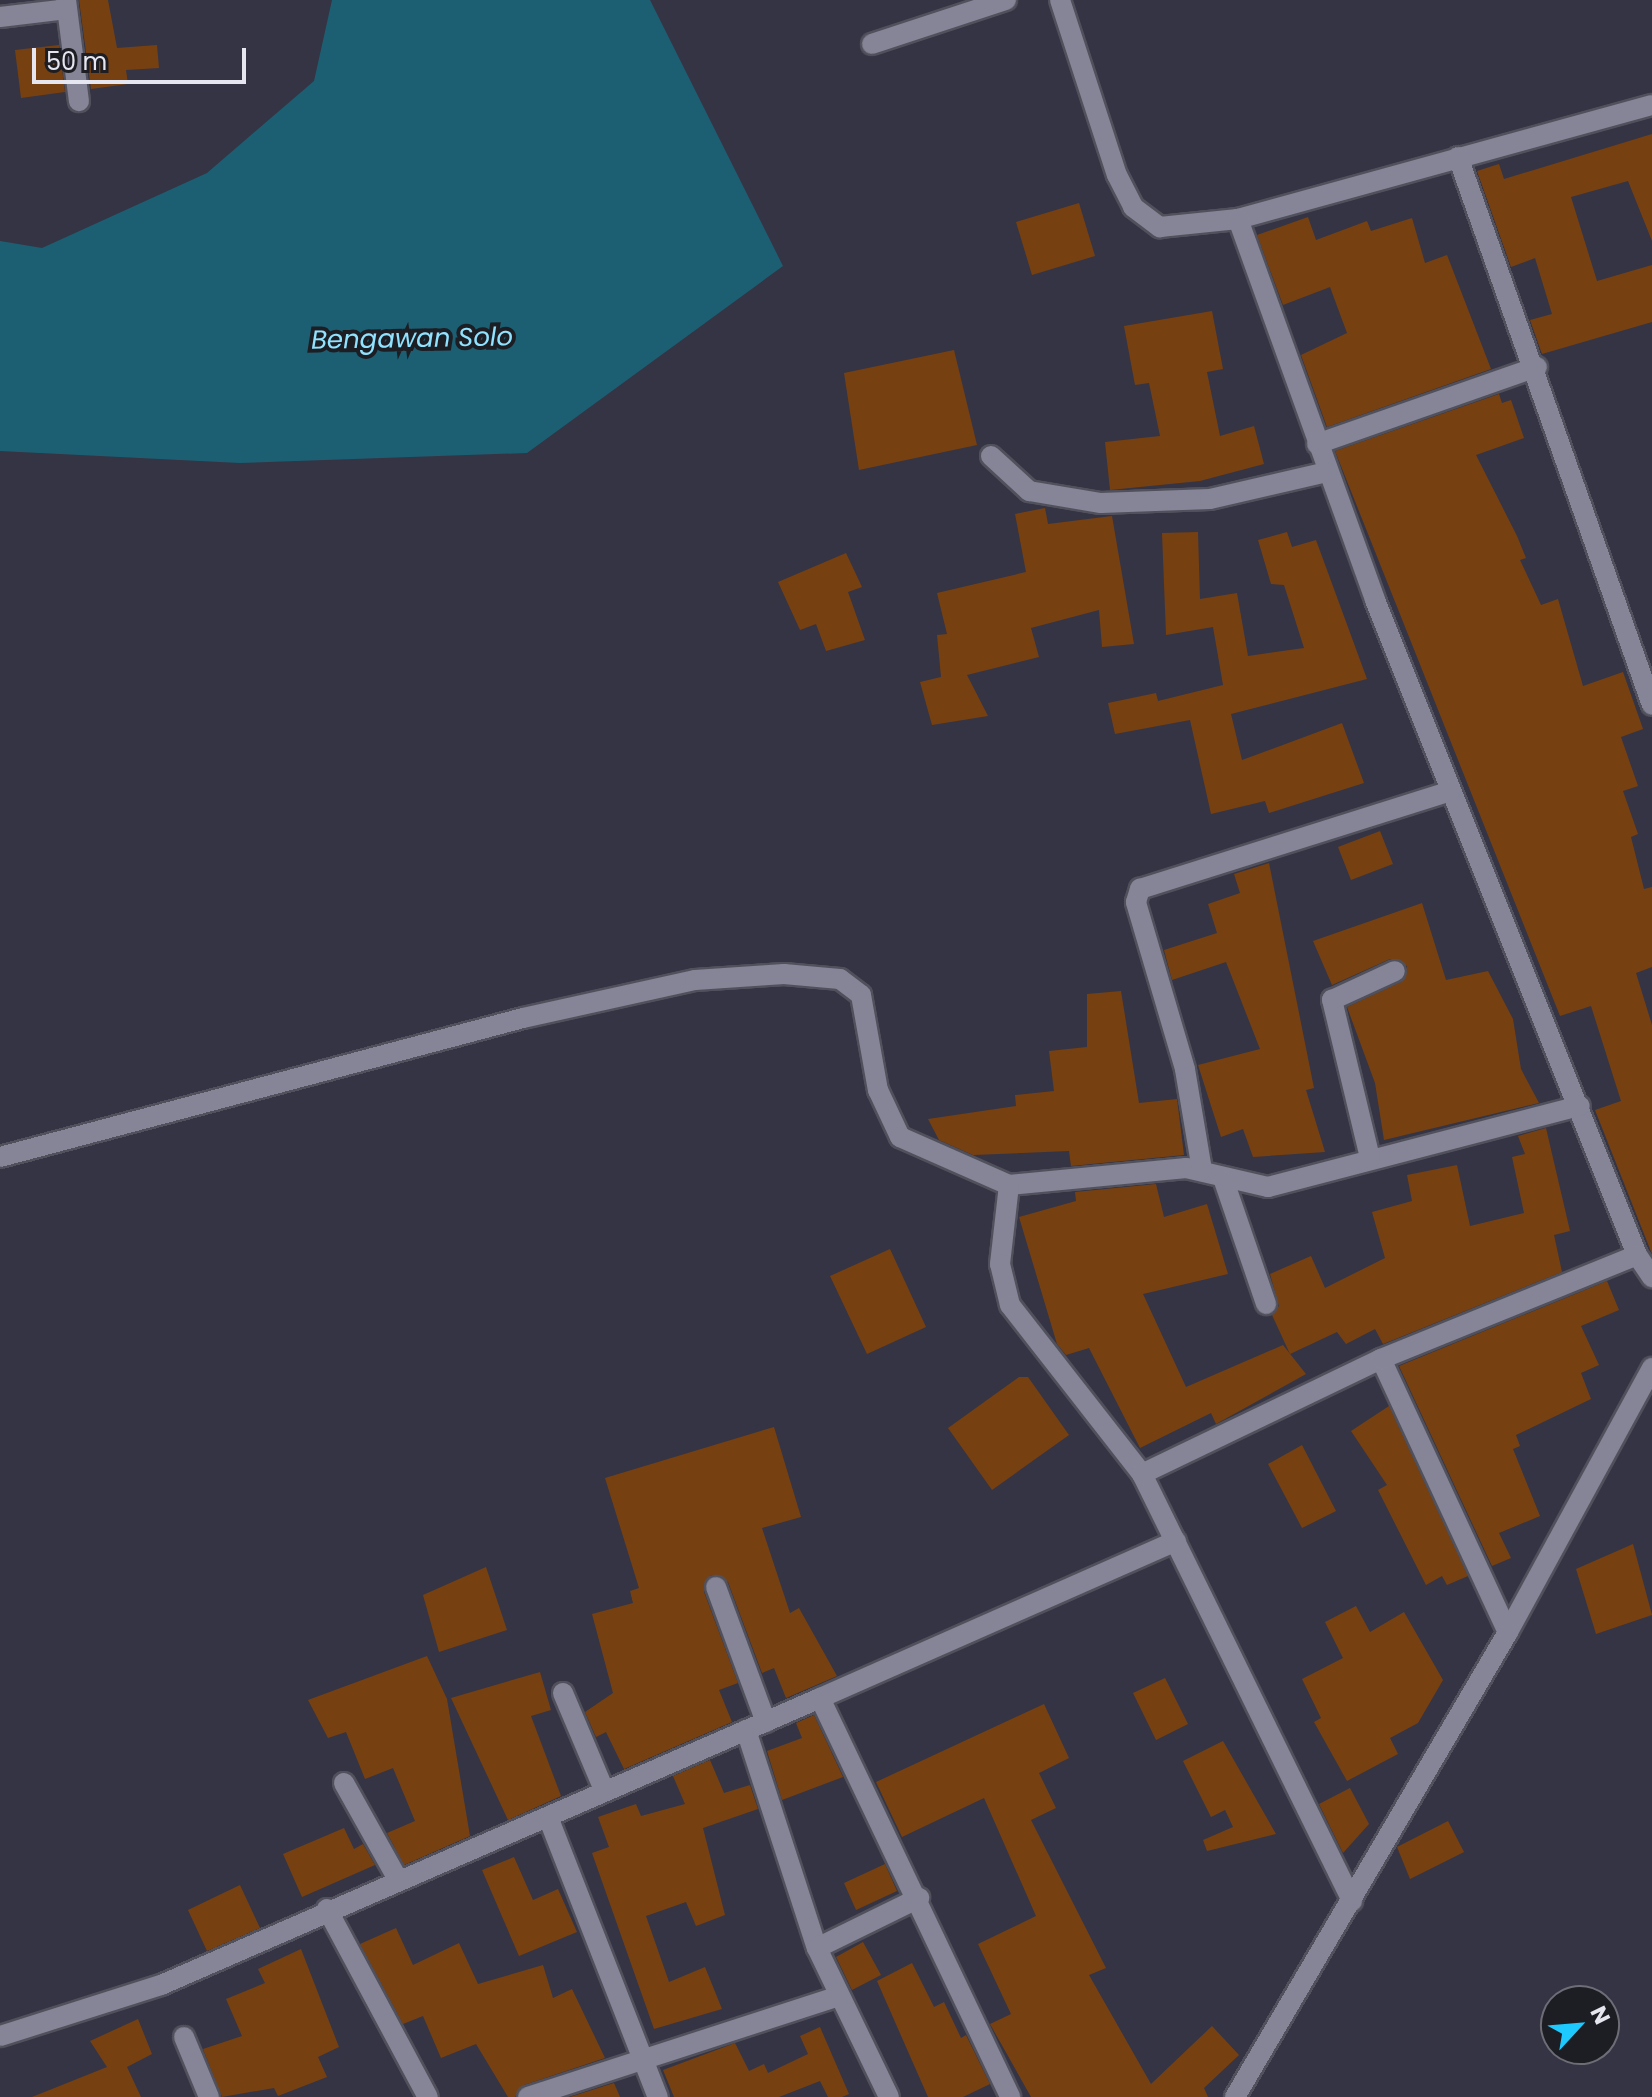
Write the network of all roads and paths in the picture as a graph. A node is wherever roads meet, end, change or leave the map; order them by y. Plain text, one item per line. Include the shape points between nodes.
1 (1006, 0) edge
2 (1060, 0) edge
3 (67, 4) edge
4 (0, 17) edge
5 (872, 44) dead end
6 (79, 101) dead end
7 (1652, 105) edge
8 (1458, 157) junction
9 (1238, 219) junction
10 (1537, 367) junction
11 (1317, 444) junction
12 (991, 456) dead end
13 (1327, 472) junction
14 (1652, 705) edge
15 (1451, 791) junction
16 (1395, 971) dead end
17 (1580, 1106) junction
18 (0, 1157) edge
19 (1370, 1158) junction
20 (1202, 1170) junction
21 (1224, 1181) junction
22 (1009, 1185) junction
23 (1637, 1255) junction
24 (1652, 1277) edge
25 (1266, 1304) dead end
26 (1381, 1359) junction
27 (1652, 1368) edge
28 (1142, 1474) junction
29 (1176, 1541) junction
30 (716, 1587) dead end
31 (1508, 1632) junction
32 (563, 1693) dead end
33 (820, 1698) junction
34 (756, 1726) junction
35 (344, 1783) dead end
36 (604, 1790) junction
37 (548, 1817) junction
38 (397, 1878) junction
39 (919, 1898) junction
40 (1352, 1901) junction
41 (327, 1909) junction
42 (817, 1948) junction
43 (838, 1996) junction
44 (0, 2036) edge
45 (184, 2037) dead end
46 (642, 2059) junction
47 (209, 2097) edge
48 (428, 2097) edge
49 (528, 2097) edge
50 (658, 2097) edge
51 (889, 2097) edge
52 (1010, 2097) edge
53 (1235, 2097) edge

1 - 5 street
2 - 9 street via 1088,102 1133,207 1160,227
3 - 4 street
3 - 6 street
7 - 8 street
8 - 9 street
8 - 10 street
9 - 11 street
10 - 11 street
10 - 14 street
11 - 13 street
12 - 13 street via 1029,491 1101,503 1198,500
13 - 15 street
15 - 17 street
15 - 20 street via 1140,889 1136,902 1185,1069
16 - 19 street via 1332,1000
17 - 19 street
17 - 23 street
18 - 22 street via 523,1018 695,980 784,974 854,986 866,1008 878,1090 900,1137
19 - 21 street via 1268,1187
20 - 21 street
20 - 22 street
21 - 25 street
22 - 28 street via 1000,1264 1010,1305
23 - 24 street
23 - 26 street
26 - 28 street
26 - 31 street
27 - 31 street
28 - 29 street
29 - 33 street
29 - 40 street
30 - 34 street
31 - 40 street
32 - 36 street
33 - 34 street
33 - 39 street
34 - 36 street
34 - 42 street
35 - 38 street
36 - 37 street
37 - 38 street
37 - 46 street
38 - 41 street
39 - 42 street
39 - 52 street
40 - 53 street
41 - 44 street via 161,1985
41 - 48 street
42 - 43 street
43 - 46 street
43 - 51 street
45 - 47 street
46 - 49 street
46 - 50 street

